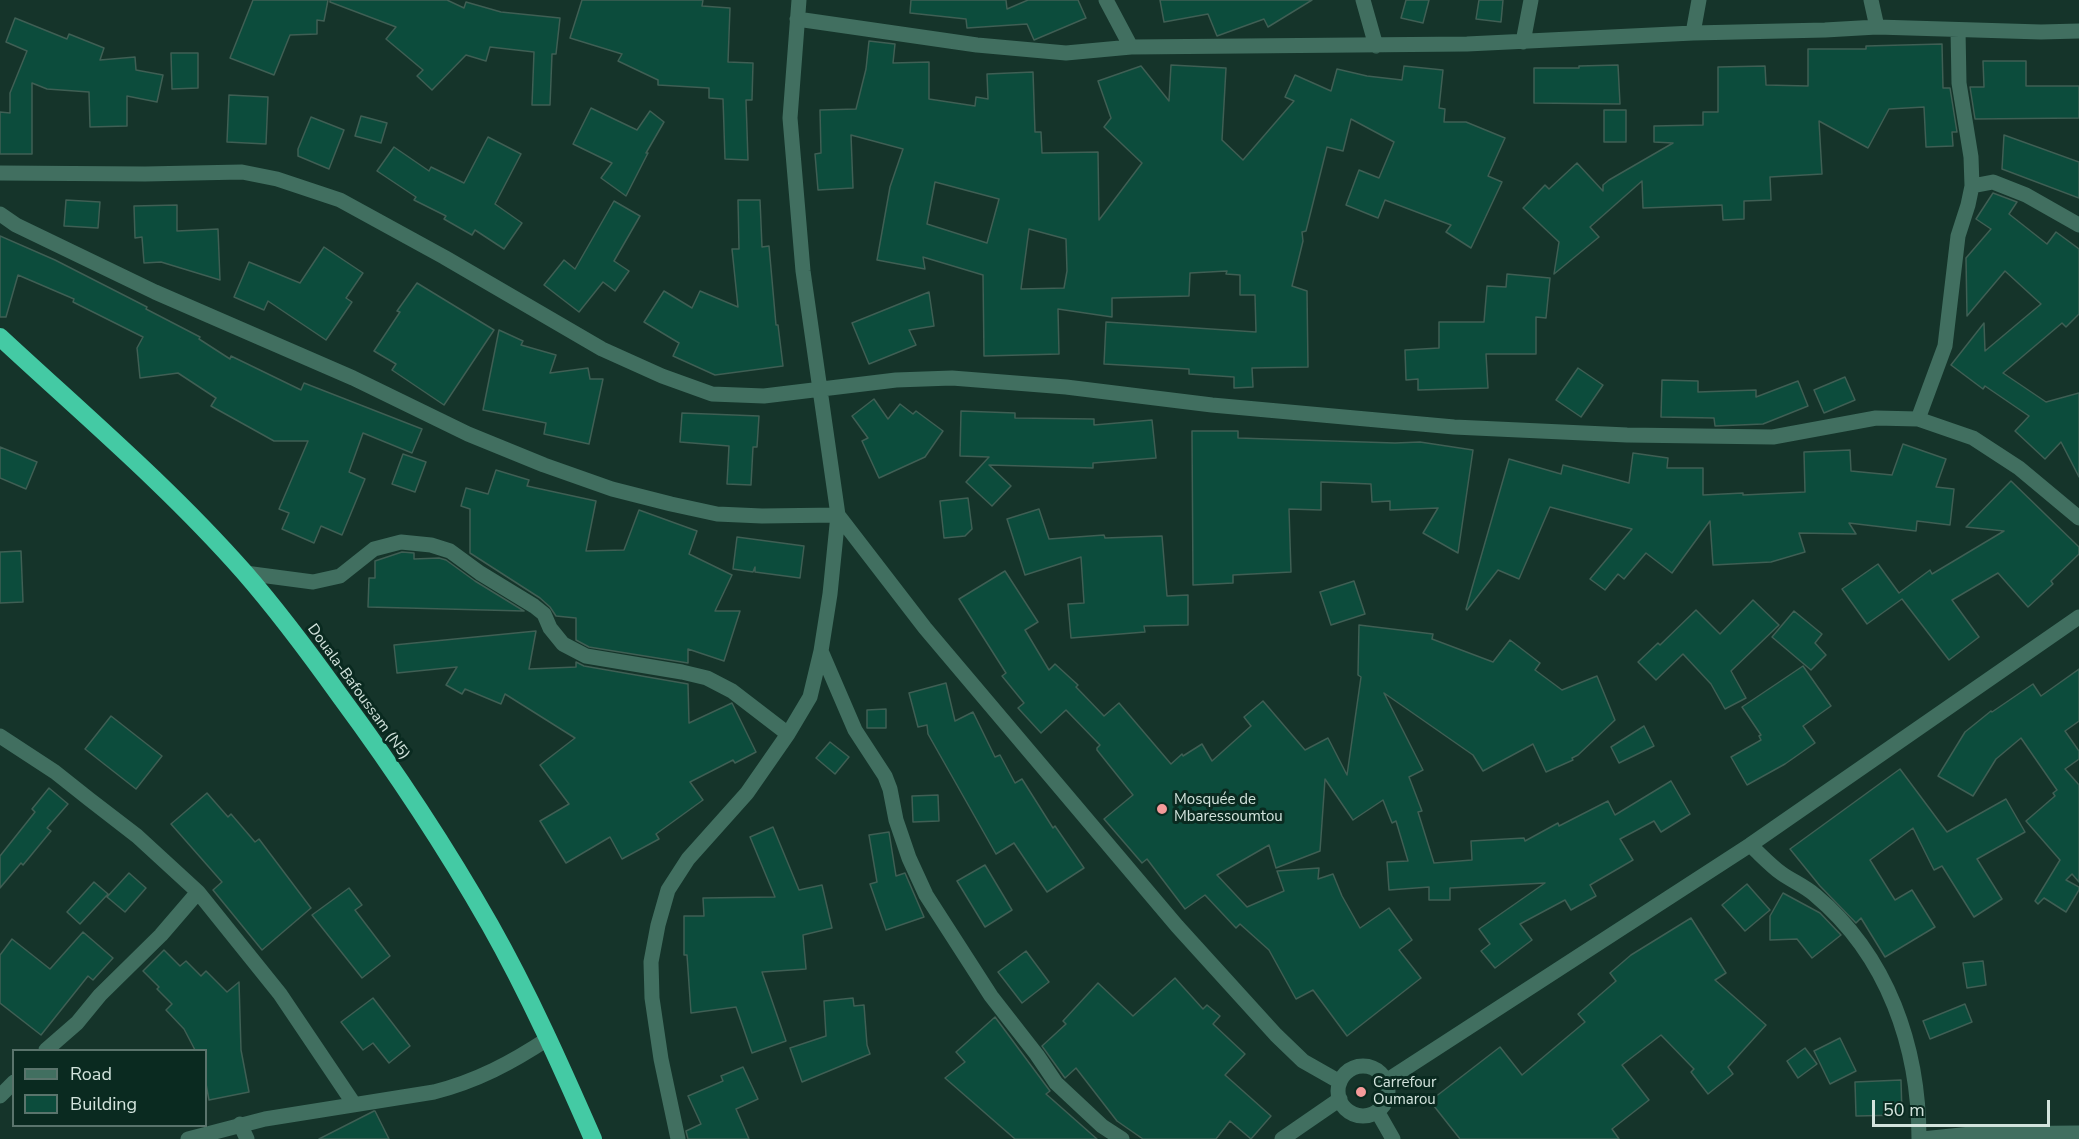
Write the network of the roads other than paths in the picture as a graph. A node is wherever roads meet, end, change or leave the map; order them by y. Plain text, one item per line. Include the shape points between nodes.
1 (799, 0) edge
2 (1106, 0) edge
3 (1363, 0) edge
4 (1531, 0) edge
5 (1699, 0) edge
6 (1871, 0) edge
7 (797, 19) junction
8 (1877, 27) junction
9 (1958, 30) junction
10 (2079, 31) edge
11 (1693, 33) junction
12 (1523, 42) junction
13 (1376, 46) junction
14 (1131, 47) junction
15 (0, 173) edge
16 (1972, 186) junction
17 (0, 214) edge
18 (2079, 225) edge
19 (4, 345) edge
20 (821, 390) junction
21 (1918, 419) junction
22 (838, 515) junction
23 (2079, 518) edge
24 (245, 573) junction
25 (2079, 617) edge
26 (821, 651) junction
27 (788, 734) junction
28 (0, 736) edge
29 (1750, 845) junction
30 (198, 892) junction
31 (549, 1038) junction
32 (47, 1049) edge
33 (1386, 1081) junction
34 (1340, 1082) junction
35 (12, 1084) edge
36 (0, 1096) edge
37 (1340, 1099) junction
38 (354, 1104) junction
39 (1377, 1111) junction
40 (240, 1124) junction
41 (2079, 1133) edge
42 (188, 1139) edge
43 (247, 1139) edge
44 (593, 1139) edge
45 (678, 1139) edge
46 (1122, 1139) edge
47 (1282, 1139) edge
48 (1393, 1139) edge
49 (1920, 1139) edge

1 - 7 street
2 - 14 street
3 - 13 street
4 - 12 street
5 - 11 street
6 - 8 street
7 - 14 street via 977,45 1066,53
7 - 20 street via 790,118 803,271
8 - 9 street
8 - 11 street
9 - 10 street
9 - 16 street via 1959,83
11 - 12 street
12 - 13 street
13 - 14 street
15 - 20 street via 242,172 277,179 340,200 602,349 662,376 712,394 764,396
16 - 18 street via 1993,182 2026,195
16 - 21 street via 1958,237 1945,346
17 - 22 street via 155,292 544,465 612,489 717,514
19 - 24 highway, Douala-Bafoussam (N5) via 103,430
20 - 21 street via 896,380 952,378 1454,428 1627,435 1773,437 1876,418
20 - 22 street
21 - 23 street via 1973,438 2019,468
22 - 26 street
22 - 34 street via 925,628 1177,926 1282,1042 1303,1061
24 - 27 street via 313,582 340,576 374,549 401,542 431,545 450,551 534,606 544,614 563,644 586,656 707,678 732,691
24 - 31 highway, Douala-Bafoussam (N5) via 391,765 490,925
25 - 29 street
26 - 27 street via 810,697
26 - 46 street via 855,730 885,776 909,858 926,895 990,996 1056,1083 1102,1126
27 - 45 street via 747,793 688,859 668,890 658,925 651,962 652,998
28 - 30 street via 137,836
29 - 33 street
29 - 49 street via 1780,873 1815,894 1882,975 1913,1066
30 - 32 street via 77,1023
30 - 38 street via 280,994
31 - 38 street via 492,1072 461,1085
31 - 44 highway, Douala-Bafoussam (N5)
33 - 34 street via 1374,1069 1358,1066
33 - 39 street via 1387,1097
34 - 37 street
35 - 36 street
37 - 39 street via 1355,1114 1363,1116
37 - 47 street
38 - 40 street
39 - 48 street
40 - 42 street
40 - 43 street
41 - 49 street via 1971,1134

